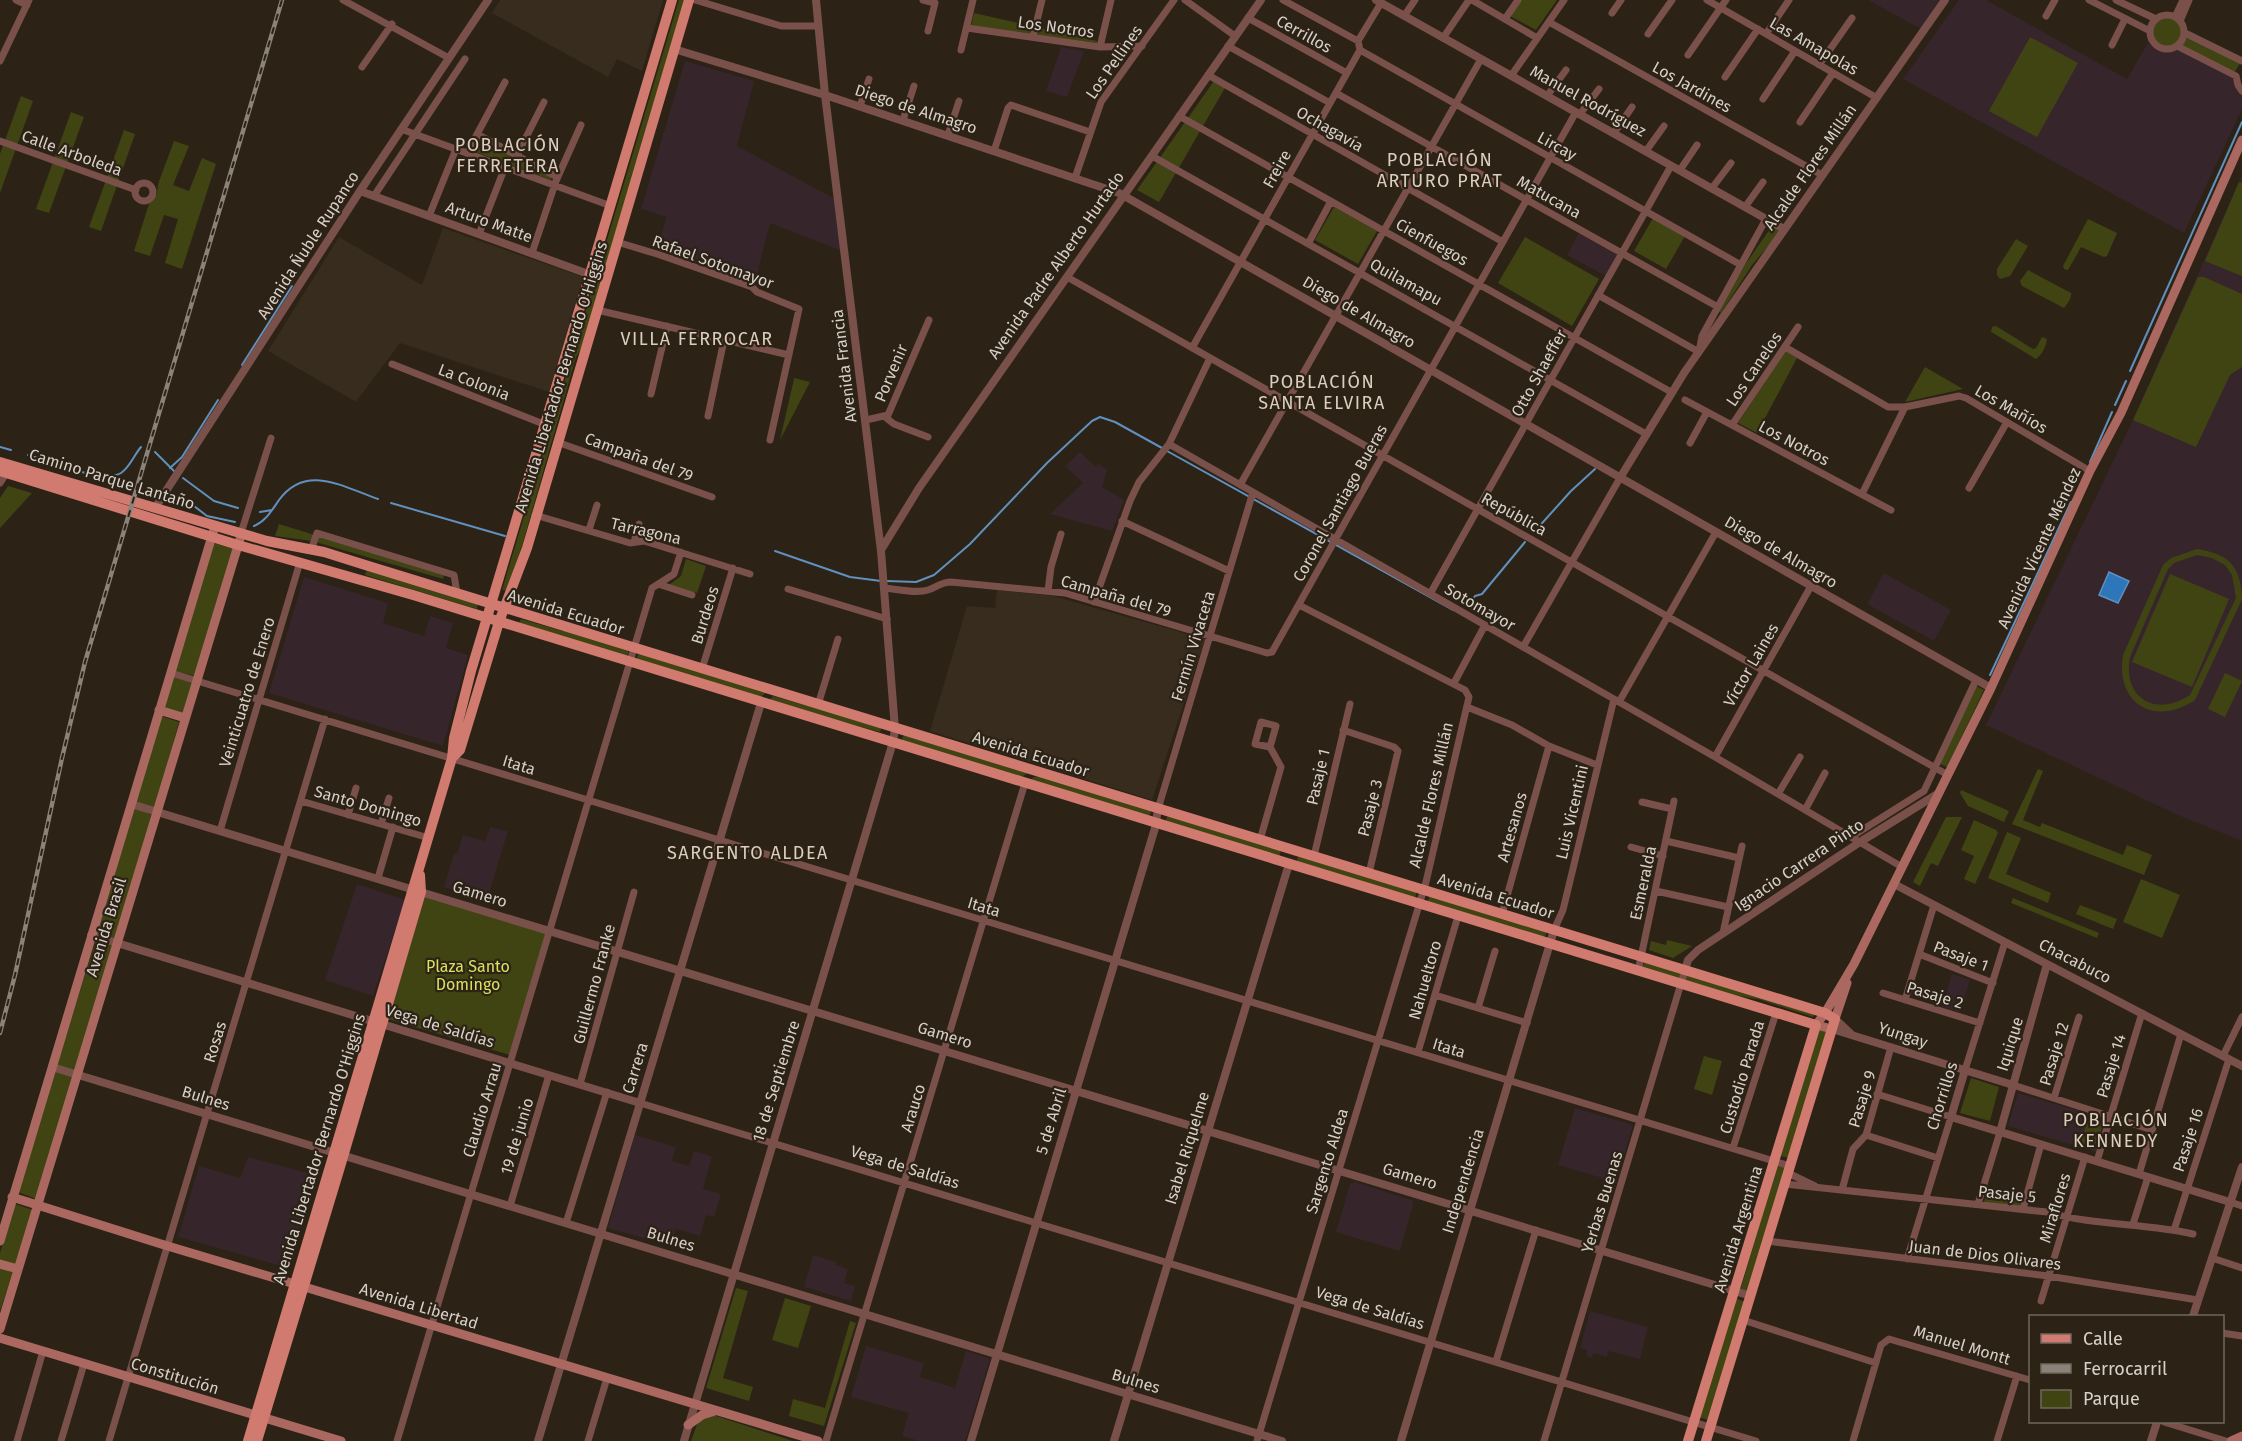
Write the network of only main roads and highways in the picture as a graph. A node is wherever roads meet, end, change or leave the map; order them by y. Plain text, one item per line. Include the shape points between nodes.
1 (672, 0) edge
2 (689, 0) edge
3 (2242, 140) edge
4 (616, 247) junction
5 (599, 248) junction
6 (0, 462) edge
7 (5, 473) edge
8 (213, 531) junction
9 (241, 533) junction
10 (238, 545) junction
11 (492, 604) junction
12 (505, 608) junction
13 (488, 618) junction
14 (499, 622) junction
15 (777, 692) junction
16 (761, 703) junction
17 (159, 710) junction
18 (186, 718) junction
19 (452, 758) junction
20 (1043, 773) junction
21 (1025, 783) junction
22 (1282, 847) junction
23 (1284, 863) junction
24 (1831, 1021) junction
25 (1816, 1025) junction
26 (12, 1197) junction
27 (37, 1206) junction
28 (0, 1241) edge
29 (0, 1264) edge
30 (18, 1269) junction
31 (299, 1285) junction
32 (0, 1329) edge
33 (0, 1338) edge
34 (718, 1411) junction
35 (260, 1417) junction
36 (688, 1425) road end
37 (2242, 1436) edge
38 (805, 1439) edge
39 (248, 1441) edge
40 (257, 1441) edge
41 (341, 1441) edge
42 (818, 1441) edge
43 (1688, 1441) edge
44 (1706, 1441) edge
45 (2231, 1441) edge

1 - 5 main road, Avenida Libertador Bernardo O'Higgins
2 - 4 main road, Avenida Libertador Bernardo O'Higgins
3 - 24 main road, Avenida Vicente Méndez via 2121,413 2090,471 1991,688 1854,963
4 - 5 main road via 606,253
4 - 12 main road, Avenida Libertador Bernardo O'Higgins via 527,548
5 - 11 main road, Avenida Libertador Bernardo O'Higgins
6 - 7 main road, Camino Parque Lantaño
7 - 8 main road, Camino Parque Lantaño
7 - 8 main road, Camino Parque Lantaño via 154,508
8 - 9 main road, Avenida Ecuador
8 - 10 main road, Avenida Ecuador
8 - 17 main road, Avenida Brasil
9 - 10 main road, Avenida Brasil
9 - 11 main road, Avenida Ecuador
10 - 13 main road, Avenida Ecuador
10 - 18 main road, Avenida Brasil
11 - 12 main road, Avenida Ecuador
11 - 13 main road, Avenida Libertador Bernardo O'Higgins
12 - 14 main road, Avenida Libertador Bernardo O'Higgins
12 - 15 main road, Avenida Ecuador
13 - 14 main road, Avenida Ecuador
13 - 19 main road, Avenida Libertador Bernardo O'Higgins via 460,711
14 - 16 main road, Avenida Ecuador
14 - 19 main road, Avenida Libertador Bernardo O'Higgins via 460,750
15 - 16 main road
15 - 20 main road, Avenida Ecuador
16 - 21 main road, Avenida Ecuador
17 - 18 main road
17 - 26 main road, Avenida Brasil
18 - 27 main road, Avenida Brasil
19 - 31 main road, Avenida Libertador Bernardo O'Higgins
20 - 21 main road
20 - 22 main road, Avenida Ecuador
21 - 23 main road, Avenida Ecuador
22 - 23 main road via 1277,853
22 - 24 main road, Avenida Ecuador via 1685,970
23 - 25 main road, Avenida Ecuador
24 - 25 main road, Avenida Vicente Méndez
24 - 25 main road, Avenida Ecuador
24 - 44 main road, Avenida Argentina
25 - 43 main road, Avenida Argentina
26 - 27 main road, Avenida Libertad
26 - 28 main road, Avenida Brasil
27 - 30 main road, Avenida Brasil
27 - 31 main road, Avenida Libertad
29 - 30 main road
30 - 32 main road, Avenida Brasil
31 - 34 main road, Avenida Libertad
31 - 35 main road, Avenida Libertador Bernardo O'Higgins
33 - 35 main road, Constitución
34 - 36 main road via 702,1415
34 - 38 main road, Avenida Libertad
35 - 39 main road, Avenida Libertador Bernardo O'Higgins
35 - 40 main road, Avenida Libertador Bernardo O'Higgins
35 - 41 main road, Constitución
37 - 45 main road
38 - 42 main road, Avenida Libertad

